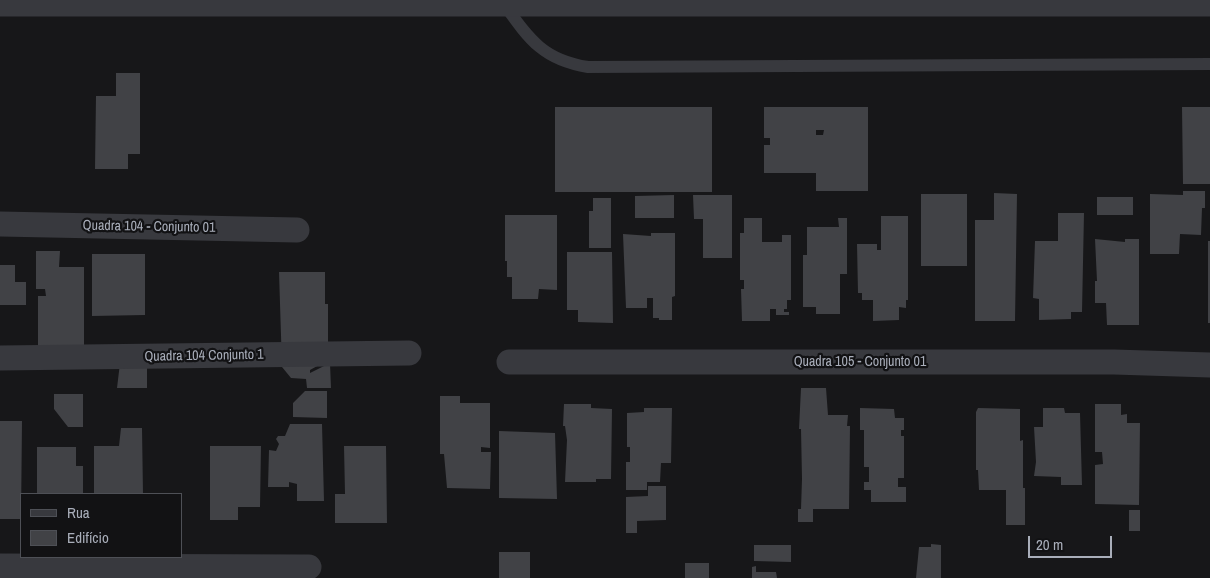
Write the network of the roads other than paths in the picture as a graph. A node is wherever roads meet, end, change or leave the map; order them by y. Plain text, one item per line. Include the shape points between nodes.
1 (0, 4) edge
2 (504, 4) junction
3 (1210, 4) edge
4 (1210, 64) edge
5 (0, 224) edge
6 (297, 230) dead end
7 (409, 353) dead end
8 (0, 358) edge
9 (509, 362) dead end
10 (1210, 365) edge
11 (0, 566) edge
12 (309, 567) dead end

1 - 2 street
2 - 3 street
2 - 4 lane via 528,38 547,54 567,64 588,67
5 - 6 street, Quadra 104 - Conjunto 01
7 - 8 street, Quadra 104 Conjunto 1
9 - 10 street, Quadra 105 - Conjunto 01 via 1114,362
11 - 12 street

